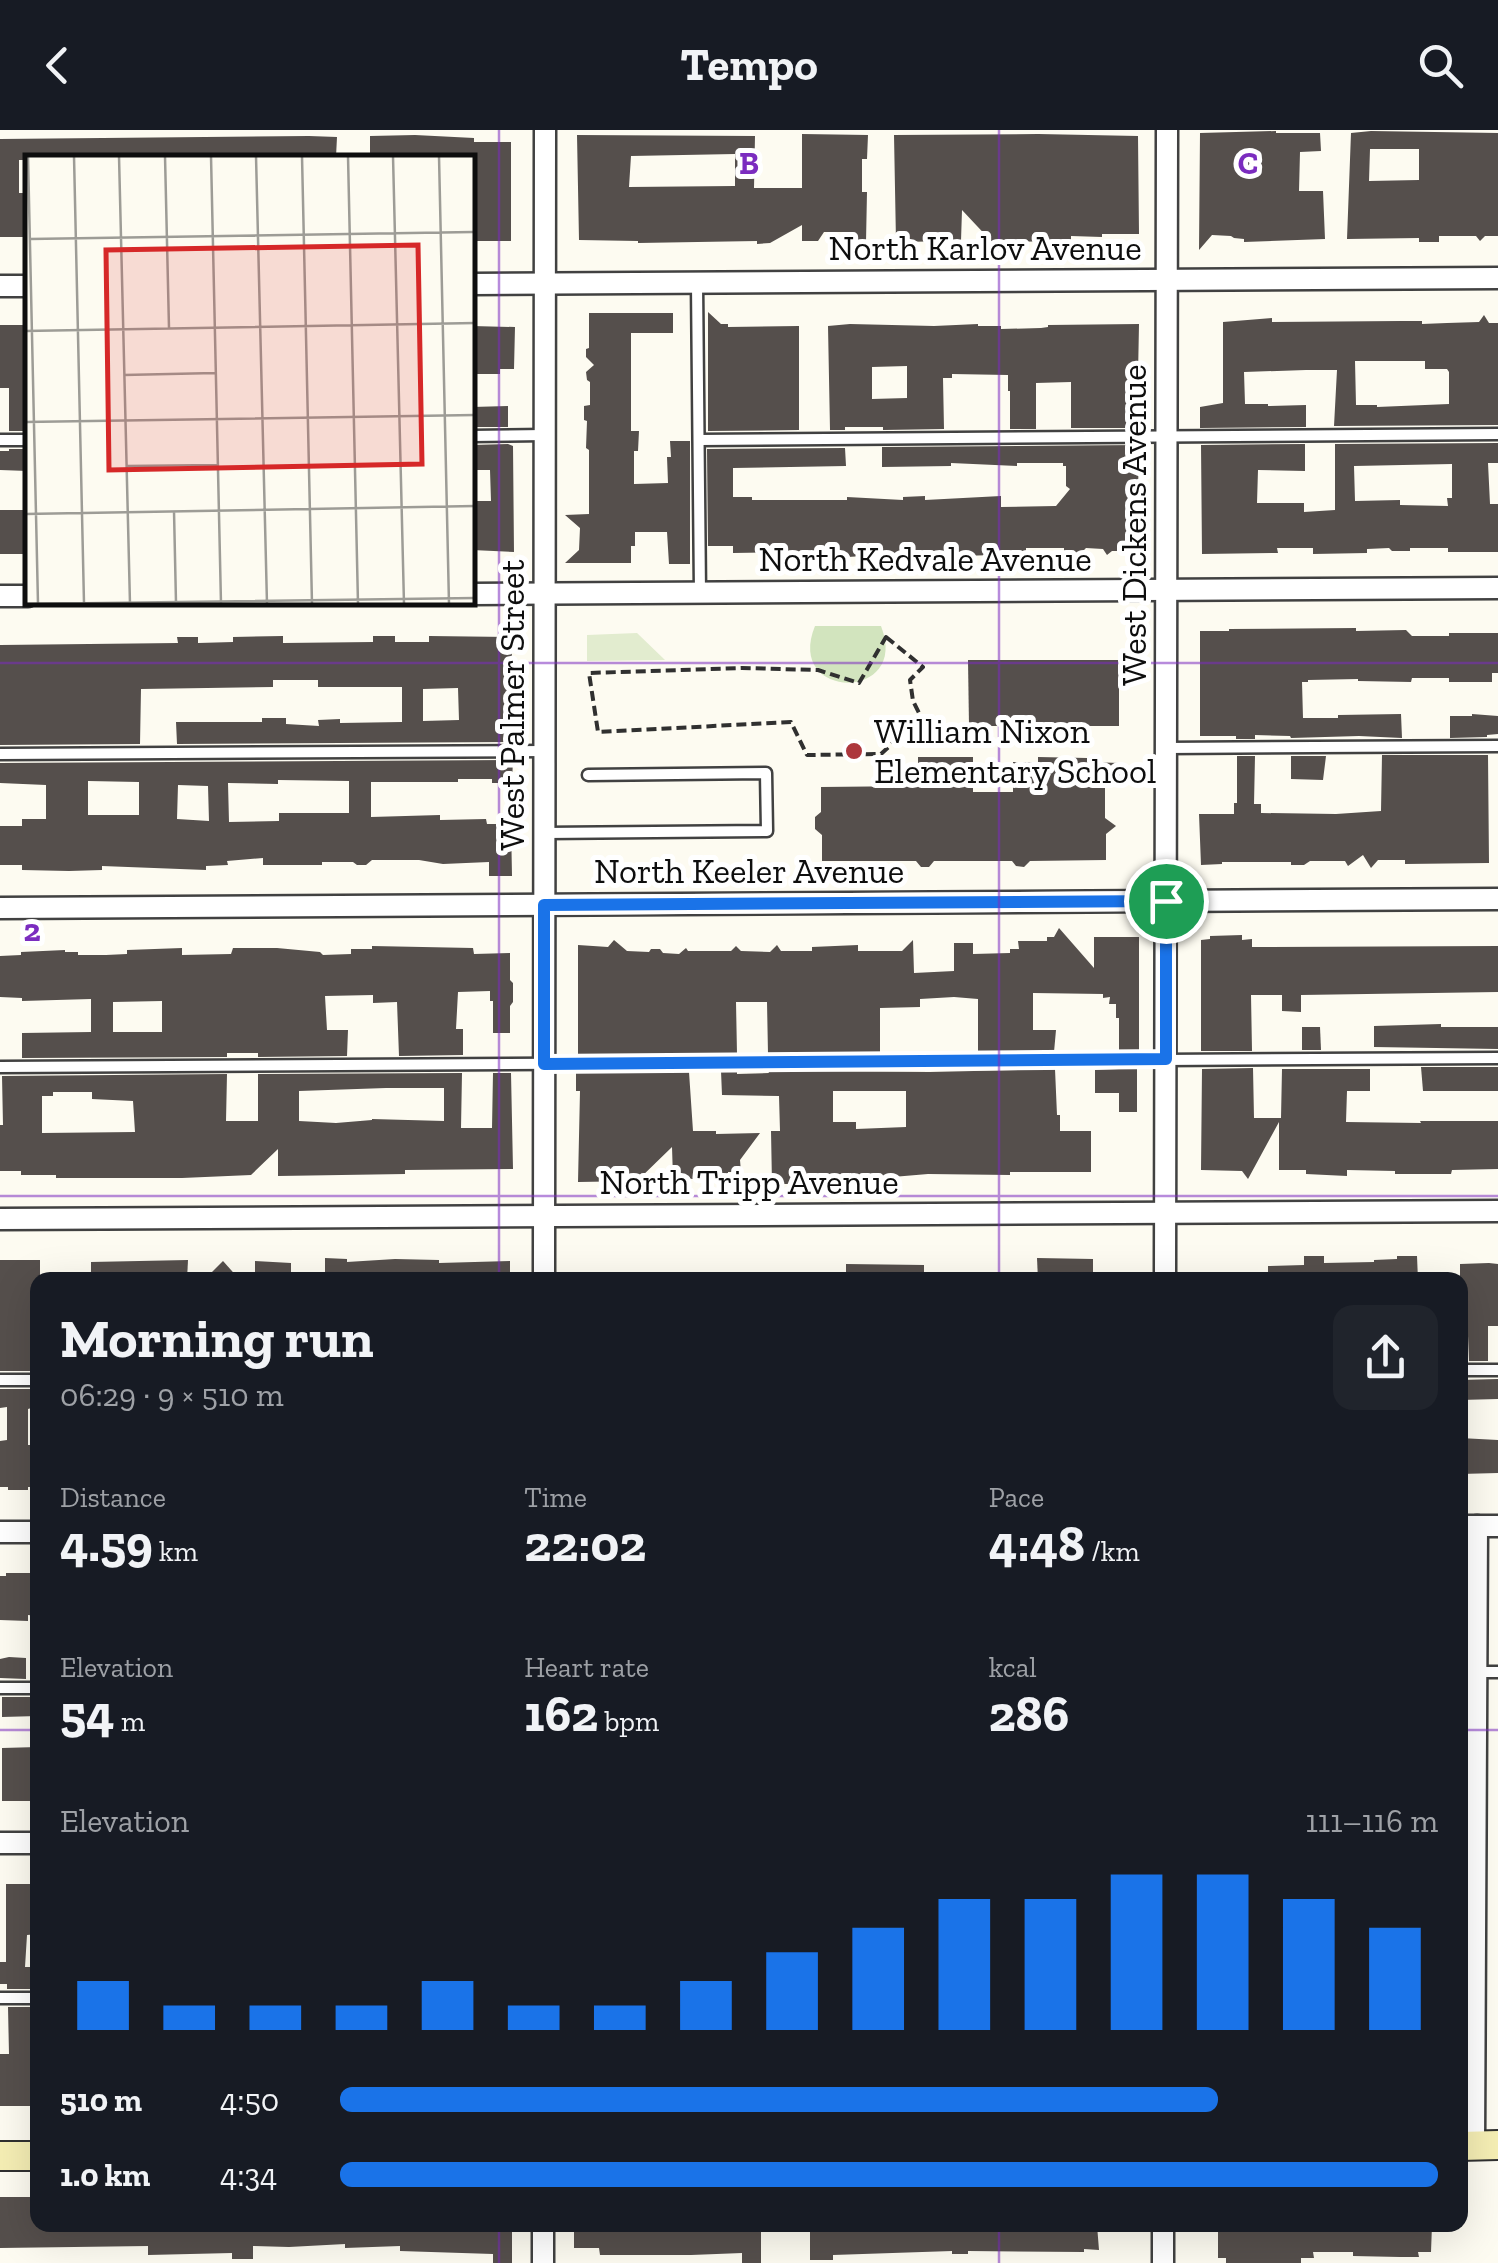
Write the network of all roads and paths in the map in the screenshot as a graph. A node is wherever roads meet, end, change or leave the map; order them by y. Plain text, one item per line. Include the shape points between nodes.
1 (545, 130) edge
2 (1168, 130) edge
3 (1498, 278) edge
4 (1167, 280) junction
5 (698, 282) junction
6 (544, 283) junction
7 (475, 284) edge
8 (1498, 434) edge
9 (475, 436) edge
10 (544, 436) junction
11 (1167, 436) junction
12 (699, 440) junction
13 (1498, 588) edge
14 (1166, 590) junction
15 (700, 592) junction
16 (544, 593) junction
17 (475, 594) edge
18 (923, 667) joint
19 (1498, 746) edge
20 (1166, 748) junction
21 (544, 751) junction
22 (0, 754) edge
23 (588, 775) dead end
24 (544, 833) junction
25 (1498, 899) edge
26 (1166, 901) junction
27 (544, 905) junction
28 (0, 908) edge
29 (1498, 1058) edge
30 (1166, 1059) junction
31 (544, 1064) junction
32 (0, 1067) edge
33 (1498, 1211) edge
34 (1165, 1213) junction
35 (544, 1216) junction
36 (0, 1219) edge
37 (544, 1272) edge
38 (1165, 1272) edge
39 (1468, 1370) edge
40 (1498, 1370) edge
41 (0, 1380) edge
42 (30, 1380) edge
43 (1478, 1526) edge
44 (0, 1532) edge
45 (30, 1532) edge
46 (1468, 1672) edge
47 (1498, 1672) edge
48 (0, 1688) edge
49 (30, 1688) edge
50 (30, 1842) edge
51 (0, 1843) edge
52 (0, 1998) edge
53 (30, 1998) edge
54 (1477, 2145) edge
55 (0, 2156) edge
56 (30, 2156) edge
57 (543, 2232) edge
58 (1163, 2232) edge
59 (543, 2263) edge
60 (1164, 2263) edge

1 - 6 street, West Palmer Street
2 - 4 street, West Dickens Avenue
3 - 4 street, North Karlov Avenue
4 - 5 street, North Karlov Avenue
4 - 11 street, West Dickens Avenue
5 - 6 street, North Karlov Avenue
5 - 12 lane
6 - 7 street, North Karlov Avenue
6 - 10 street, West Palmer Street
8 - 11 lane
9 - 10 lane
10 - 16 street, West Palmer Street
11 - 12 lane
11 - 14 street, West Dickens Avenue
12 - 15 lane
13 - 14 street, North Kedvale Avenue
14 - 15 street, North Kedvale Avenue
14 - 20 street, West Dickens Avenue
15 - 16 street, North Kedvale Avenue
16 - 17 street, North Kedvale Avenue
16 - 21 street, West Palmer Street
18 - 18 path via 910,680 921,717 880,754 807,755 792,722 598,732 589,673 818,670 859,683 886,637
19 - 20 lane
20 - 26 street, West Dickens Avenue
21 - 22 lane
21 - 24 street, West Palmer Street
23 - 24 lane via 766,773 766,831
24 - 27 street, West Palmer Street
25 - 26 street, North Keeler Avenue
26 - 27 street, North Keeler Avenue
26 - 30 street, West Dickens Avenue
27 - 28 street, North Keeler Avenue
27 - 31 street, West Palmer Street
29 - 30 lane
30 - 31 lane
30 - 34 street, West Dickens Avenue
31 - 32 lane
31 - 35 street, West Palmer Street
33 - 34 street, North Tripp Avenue
34 - 35 street, North Tripp Avenue
34 - 38 street, West Dickens Avenue
35 - 36 street, North Tripp Avenue
35 - 37 street, West Palmer Street
39 - 40 lane
41 - 42 lane
43 - 46 street
44 - 45 street
46 - 47 lane
46 - 54 street
48 - 49 lane
50 - 51 street
52 - 53 lane
55 - 56 street
57 - 59 street
58 - 60 street

